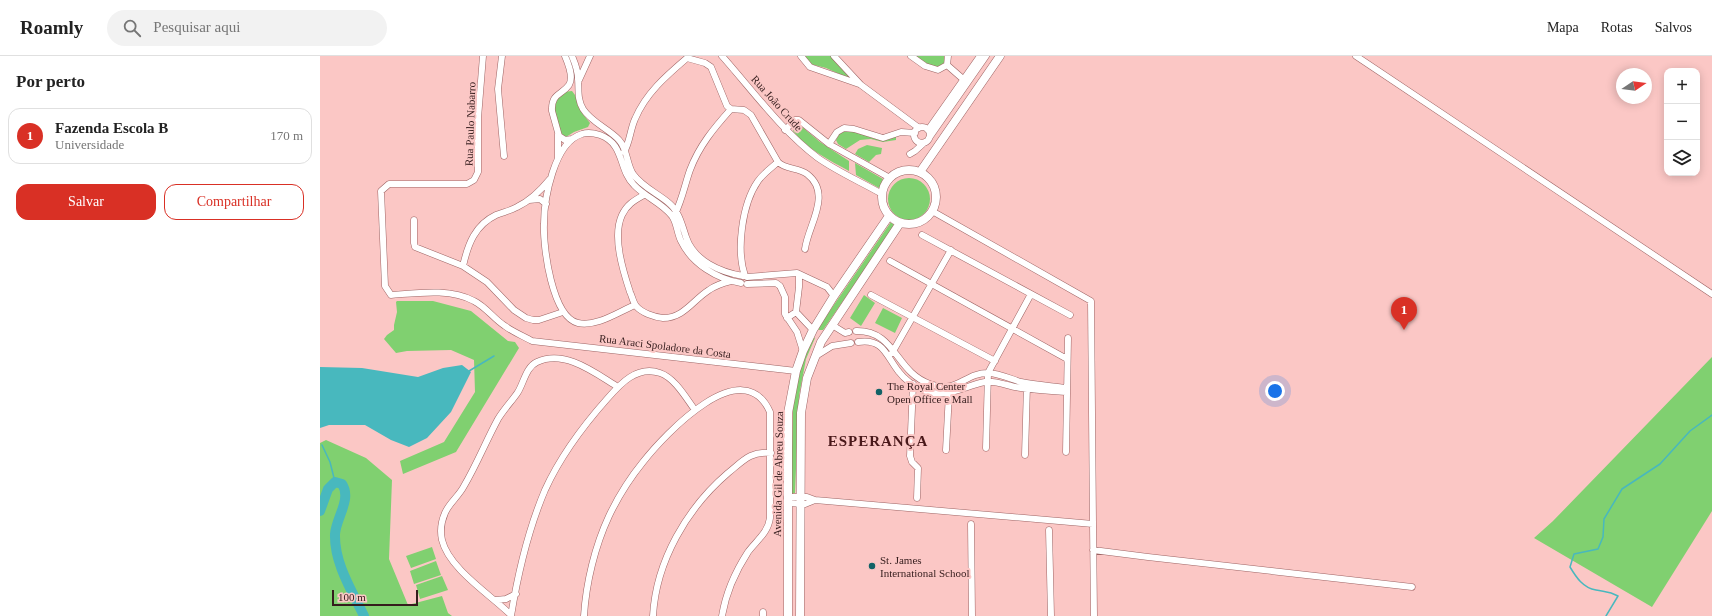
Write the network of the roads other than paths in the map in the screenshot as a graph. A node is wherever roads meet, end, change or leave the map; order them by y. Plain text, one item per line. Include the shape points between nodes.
1 (483, 56) edge
2 (502, 56) edge
3 (565, 56) edge
4 (572, 56) edge
5 (590, 56) edge
6 (722, 56) edge
7 (801, 56) edge
8 (834, 56) edge
9 (911, 56) edge
10 (948, 56) edge
11 (980, 56) edge
12 (986, 56) edge
13 (1000, 56) edge
14 (1356, 56) edge
15 (686, 57) edge
16 (575, 65) junction
17 (947, 65) junction
18 (850, 78) junction
19 (964, 79) junction
20 (578, 80) junction
21 (564, 89) junction
22 (578, 91) junction
23 (731, 109) junction
24 (593, 119) junction
25 (785, 130) junction
26 (928, 130) junction
27 (591, 132) junction
28 (916, 133) junction
29 (558, 134) junction
30 (572, 139) junction
31 (927, 140) junction
32 (908, 141) dead end
33 (829, 144) junction
34 (623, 153) junction
35 (910, 154) dead end
36 (504, 156) dead end
37 (558, 162) junction
38 (778, 162) junction
39 (920, 172) junction
40 (551, 178) junction
41 (890, 178) junction
42 (882, 194) junction
43 (644, 195) junction
44 (527, 201) junction
45 (546, 204) junction
46 (676, 211) junction
47 (932, 211) junction
48 (889, 216) junction
49 (673, 218) junction
50 (414, 220) dead end
51 (900, 223) junction
52 (922, 235) dead end
53 (805, 249) dead end
54 (951, 250) junction
55 (890, 260) dead end
56 (463, 266) junction
57 (799, 274) junction
58 (745, 276) junction
59 (731, 281) junction
60 (744, 284) junction
61 (933, 284) junction
62 (1031, 294) junction
63 (1712, 294) edge
64 (871, 295) dead end
65 (834, 296) junction
66 (635, 305) junction
67 (563, 312) junction
68 (796, 312) junction
69 (1070, 315) dead end
70 (787, 318) junction
71 (913, 318) junction
72 (832, 325) junction
73 (1012, 328) junction
74 (813, 330) junction
75 (856, 331) dead end
76 (849, 332) dead end
77 (1068, 338) dead end
78 (532, 341) joint
79 (858, 342) dead end
80 (851, 343) dead end
81 (894, 350) junction
82 (803, 351) junction
83 (814, 356) junction
84 (890, 356) junction
85 (1067, 359) junction
86 (995, 361) junction
87 (796, 371) junction
88 (988, 373) junction
89 (987, 382) junction
90 (913, 384) junction
91 (1027, 386) junction
92 (618, 387) junction
93 (1066, 390) junction
94 (949, 394) junction
95 (695, 410) junction
96 (986, 448) dead end
97 (946, 450) dead end
98 (1066, 452) dead end
99 (771, 453) junction
100 (1025, 455) dead end
101 (917, 498) dead end
102 (788, 500) junction
103 (800, 500) junction
104 (971, 524) dead end
105 (1093, 524) junction
106 (1049, 530) dead end
107 (1093, 550) junction
108 (1412, 587) dead end
109 (516, 594) junction
110 (496, 600) junction
111 (511, 616) edge
112 (584, 616) edge
113 (653, 616) edge
114 (722, 616) edge
115 (788, 616) edge
116 (800, 616) edge
117 (972, 616) edge
118 (1051, 616) edge
119 (1094, 616) edge

1 - 78 street, Rua Paulo Nabarro via 478,118 478,172 474,180 467,184 389,184 381,192 385,286 392,295 456,294 474,300 504,326
2 - 36 street via 498,89
3 - 21 street via 571,80
4 - 16 street
5 - 16 street
5 - 20 street
6 - 25 street, Rua João Crude
7 - 18 street via 810,67
8 - 18 street
9 - 17 street via 934,70 941,70
10 - 17 street
11 - 19 street
12 - 31 street
13 - 39 street
14 - 63 street
15 - 23 street via 711,67 727,106
15 - 34 street via 646,98
16 - 20 street
17 - 19 street
18 - 28 street
19 - 26 street
20 - 22 street
21 - 22 street via 572,88
21 - 29 street via 555,97 552,106
22 - 24 street via 583,110
23 - 38 street via 744,110 751,115
23 - 46 street via 698,151
24 - 27 street
24 - 34 street via 620,141
25 - 33 street via 797,120
25 - 42 street, Rua João Crude via 819,159
26 - 28 street via 924,127
26 - 31 street
27 - 30 street via 582,133
27 - 34 street via 604,136
28 - 31 street via 918,141
28 - 32 street
28 - 33 street via 901,132 883,138 843,128
29 - 30 street via 562,140
29 - 37 street
30 - 37 street via 562,151
31 - 35 street
33 - 41 street
34 - 43 street via 625,172
34 - 46 street via 635,177
37 - 40 street
38 - 53 street via 807,174 817,189 818,206
38 - 58 street via 759,180 748,204 741,242
39 - 41 street via 904,170
39 - 47 street via 930,180 936,191 937,199
40 - 44 street
40 - 45 street
41 - 42 street
42 - 48 street
43 - 49 street
43 - 66 street via 627,206 619,226 621,262
44 - 45 street via 540,199
44 - 56 street via 483,224 470,242
45 - 67 street via 545,248 554,290
46 - 49 street
46 - 58 street via 686,238 700,257 720,270
47 - 51 street via 916,224
47 - 105 street via 1090,301
48 - 51 street
48 - 65 street, Avenida Gil de Abreu Souza
49 - 59 street via 680,239 691,256 710,272
50 - 56 street via 415,247
51 - 72 street, Avenida Gil de Abreu Souza
52 - 54 street
54 - 61 street
54 - 62 street
55 - 61 street
56 - 67 street via 487,282 514,310 526,318 539,320
57 - 58 street
57 - 65 street via 827,286
57 - 68 street via 800,287
58 - 59 street
58 - 60 street via 749,282
59 - 60 street
59 - 66 street via 710,289 675,316 656,317
60 - 70 street via 778,284 785,297
61 - 71 street
61 - 73 street
62 - 69 street
62 - 73 street
64 - 71 street
65 - 74 street, Avenida Gil de Abreu Souza
66 - 67 street via 591,323 576,322
68 - 70 street
68 - 74 street
70 - 82 street via 797,332
71 - 81 street
71 - 86 street
72 - 76 street via 845,333
72 - 83 street, Avenida Gil de Abreu Souza
73 - 85 street
73 - 86 street
74 - 82 street, Avenida Gil de Abreu Souza
74 - 83 street via 817,337
75 - 81 street via 872,333
77 - 85 street
78 - 87 street, Rua Araci Spoladore da Costa
79 - 84 street via 875,343
80 - 83 street via 832,346
81 - 84 street
81 - 88 street via 909,371 923,382 932,385 951,387
82 - 87 street, Avenida Gil de Abreu Souza
83 - 103 street, Avenida Gil de Abreu Souza via 801,413
84 - 90 street via 898,371
85 - 93 street
86 - 88 street
87 - 102 street, Avenida Gil de Abreu Souza via 788,413
88 - 89 street
88 - 91 street
89 - 91 street
89 - 94 street via 974,384
89 - 96 street
90 - 94 street via 933,393
90 - 101 street via 910,456 918,468
91 - 93 street
91 - 100 street
92 - 95 street via 639,372 660,373 674,382
92 - 109 street via 576,438 546,489 526,545
92 - 110 street via 578,363 562,359 543,360 531,366 500,417 464,487 445,512 441,530 445,548 473,581
93 - 98 street
94 - 97 street
95 - 99 street via 732,390 754,392 768,407 771,418
95 - 112 street via 644,461 609,516 594,559
99 - 113 street via 758,452 747,458 718,482 697,506 666,559
99 - 114 street via 769,524 735,575 726,596
102 - 103 street
102 - 115 street, Avenida Gil de Abreu Souza
103 - 105 street via 809,503 815,500
103 - 116 street, Avenida Gil de Abreu Souza
104 - 117 street
105 - 107 street
106 - 118 street
107 - 108 street
107 - 119 street
109 - 110 street
109 - 111 street
110 - 111 street

